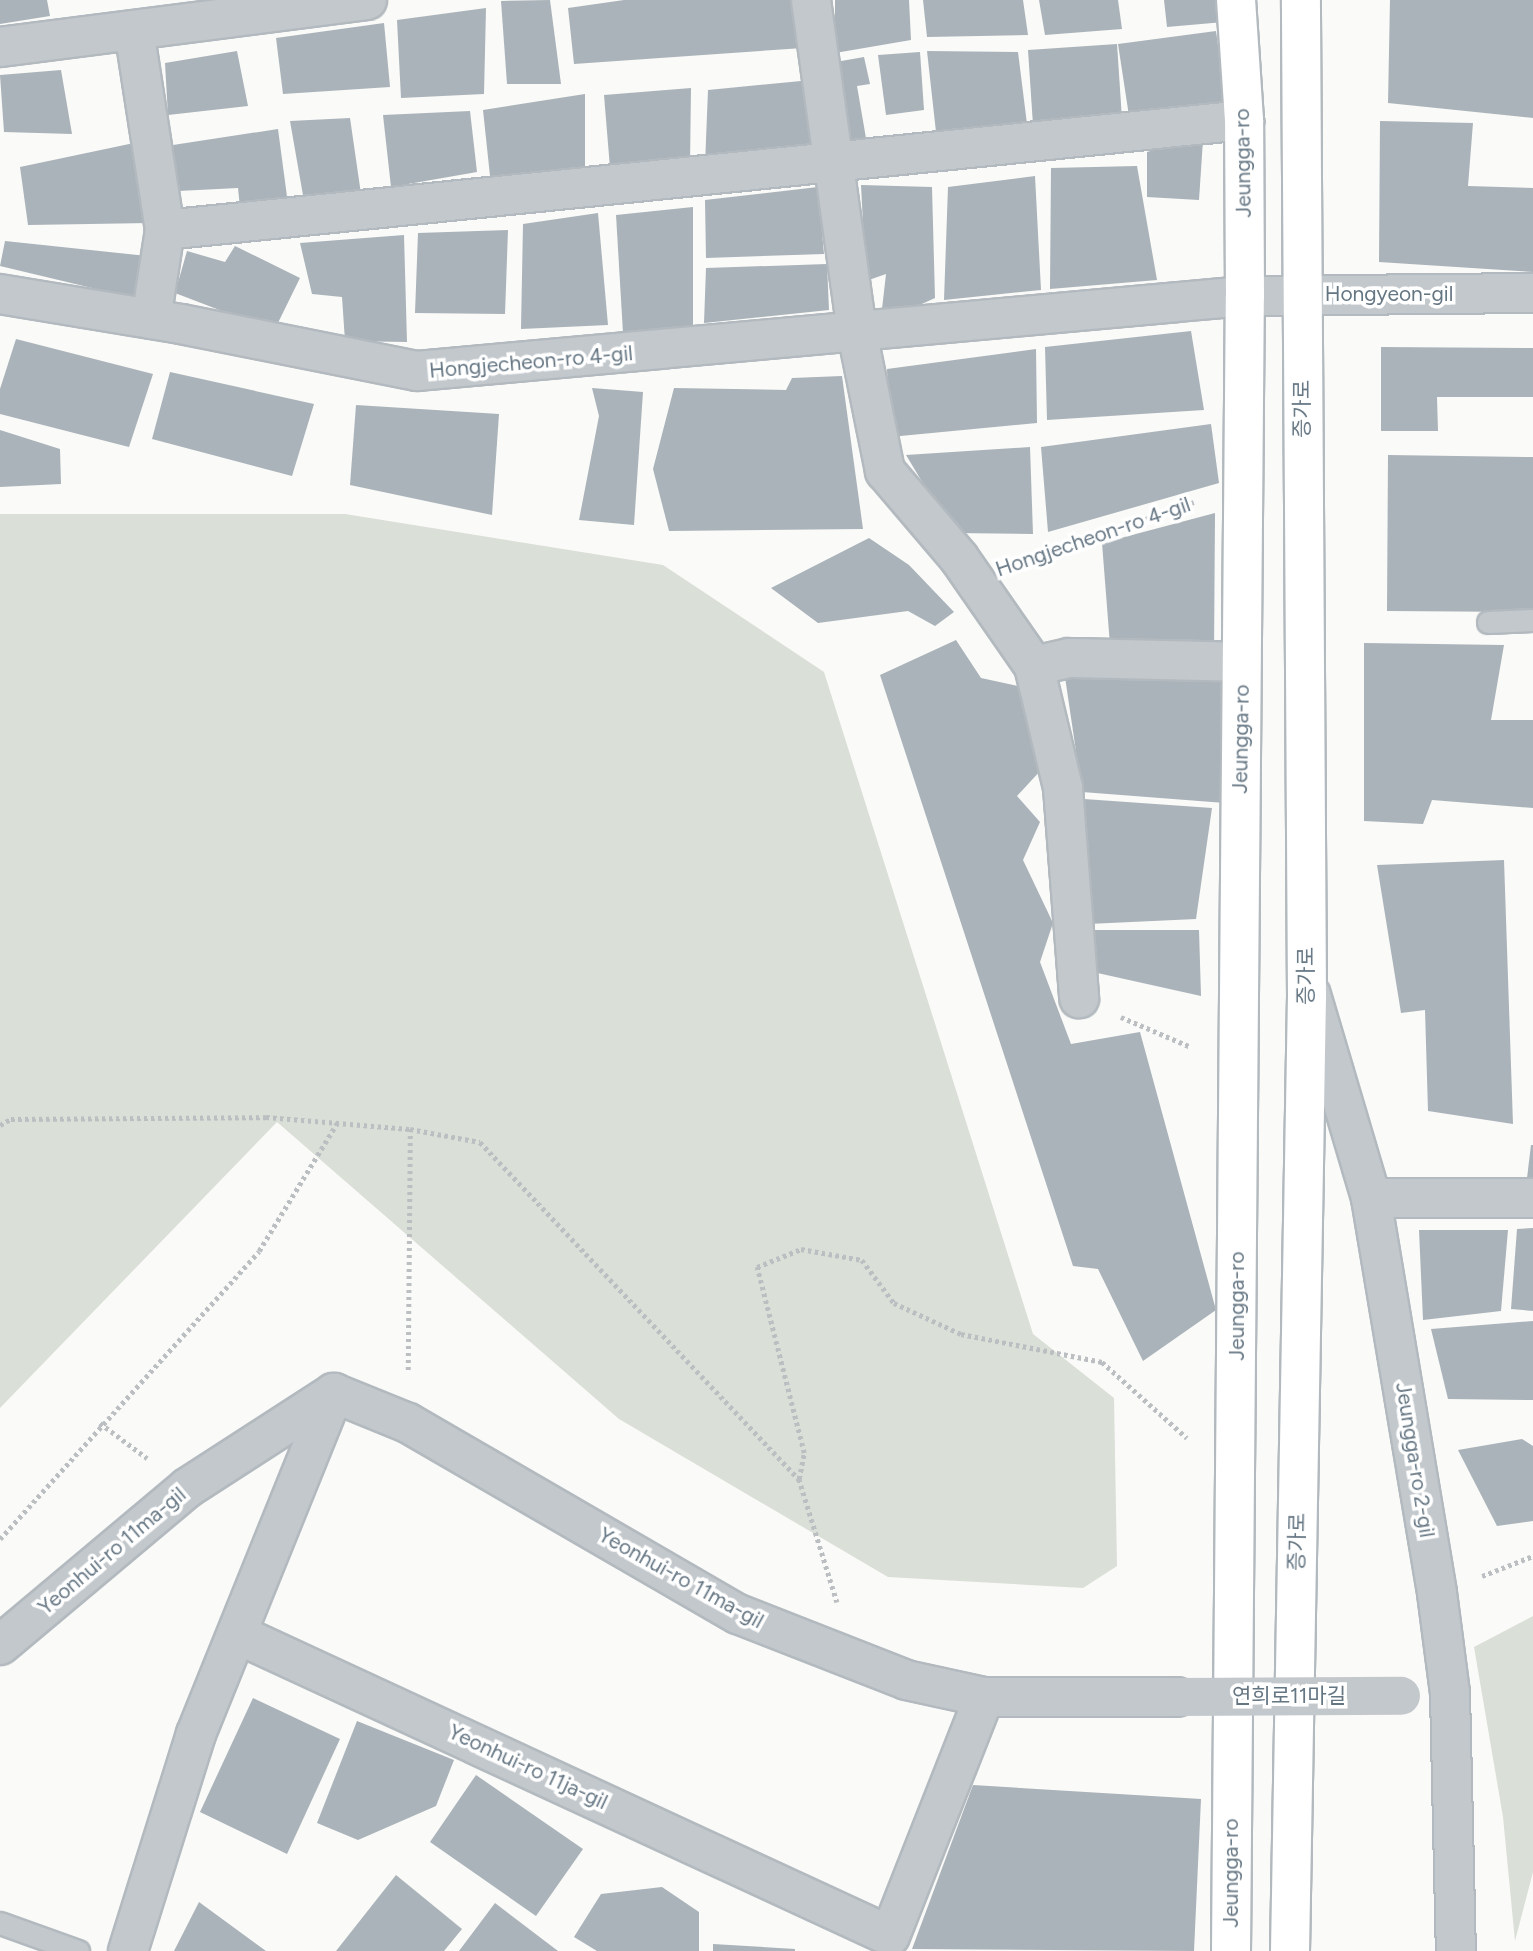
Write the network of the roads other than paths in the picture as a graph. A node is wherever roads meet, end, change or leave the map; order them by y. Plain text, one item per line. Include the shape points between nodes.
1 (367, 0) edge
2 (811, 0) edge
3 (1237, 0) edge
4 (1301, 0) edge
5 (134, 30) junction
6 (0, 47) edge
7 (1244, 120) junction
8 (831, 159) junction
9 (165, 230) junction
10 (1533, 293) edge
11 (0, 294) edge
12 (1301, 295) junction
13 (1245, 296) junction
14 (151, 319) junction
15 (858, 332) junction
16 (1533, 620) edge
17 (1488, 622) dead end
18 (1242, 662) junction
19 (1034, 666) junction
20 (1307, 979) junction
21 (1079, 998) road end
22 (1371, 1198) junction
23 (1533, 1198) edge
24 (334, 1393) junction
25 (237, 1634) junction
26 (0, 1644) edge
27 (1450, 1693) junction
28 (984, 1697) junction
29 (1177, 1697) joint
30 (0, 1923) edge
31 (78, 1951) edge
32 (128, 1951) edge
33 (1231, 1951) edge
34 (1290, 1951) edge
35 (1456, 1951) edge

1 - 5 street
2 - 8 street, Hongjecheon-ro 4-gil
3 - 7 main road, Jeungga-ro
4 - 12 main road, 증가로
5 - 6 street
5 - 9 street
7 - 8 street
7 - 13 main road, Jeungga-ro
8 - 9 street
8 - 15 street, Hongjecheon-ro 4-gil
9 - 14 street
10 - 12 street, Hongyeon-gil
11 - 14 street, Hongjecheon-ro 4-gil
12 - 13 street, Hongyeon-gil
12 - 20 main road, 증가로
13 - 15 street, Hongjecheon-ro 4-gil
13 - 18 main road, Jeungga-ro
14 - 15 street, Hongjecheon-ro 4-gil via 417,372
15 - 19 street, Hongjecheon-ro 4-gil via 885,471 973,579
16 - 17 lane
18 - 19 street, Jeungga-ro via 1069,658
18 - 33 main road, Jeungga-ro
19 - 21 street via 1063,788
20 - 22 street, Jeungga-ro 2-gil
20 - 34 main road, 증가로
22 - 23 street
22 - 27 street, Jeungga-ro 2-gil
24 - 25 street
24 - 26 street, Yeonhui-ro 11ma-gil via 187,1488
24 - 28 street, Yeonhui-ro 11ma-gil via 408,1423 738,1614 906,1680
25 - 28 street, Yeonhui-ro 11ja-gil via 890,1936
25 - 32 street via 196,1734
27 - 29 street, 연희로11마길, bridge
27 - 35 street, Jeungga-ro 2-gil
28 - 29 street, Yeonhui-ro 11ma-gil
30 - 31 lane

